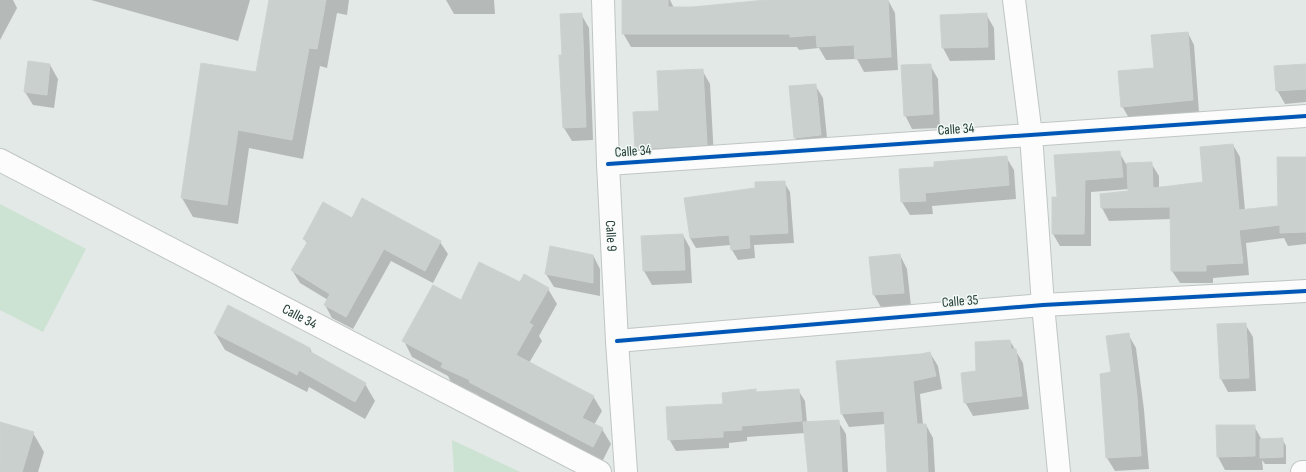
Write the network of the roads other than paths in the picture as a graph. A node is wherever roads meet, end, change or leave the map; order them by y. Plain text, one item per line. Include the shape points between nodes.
1 (603, 0) edge
2 (1014, 0) edge
3 (1306, 116) edge
4 (1031, 136) junction
5 (0, 160) edge
6 (608, 164) junction
7 (1306, 291) edge
8 (1043, 305) junction
9 (617, 341) junction
10 (600, 472) edge
11 (626, 472) edge
12 (1059, 472) edge
13 (1302, 472) edge
14 (1306, 472) edge

1 - 6 street, Calle 9
2 - 4 street
3 - 4 street, Calle 34
4 - 6 street, Calle 34
4 - 8 street
5 - 10 street, Calle 34
6 - 9 street, Calle 9
7 - 8 street, Calle 35
8 - 9 street, Calle 35
8 - 12 street
9 - 11 street, Calle 9
13 - 14 street

